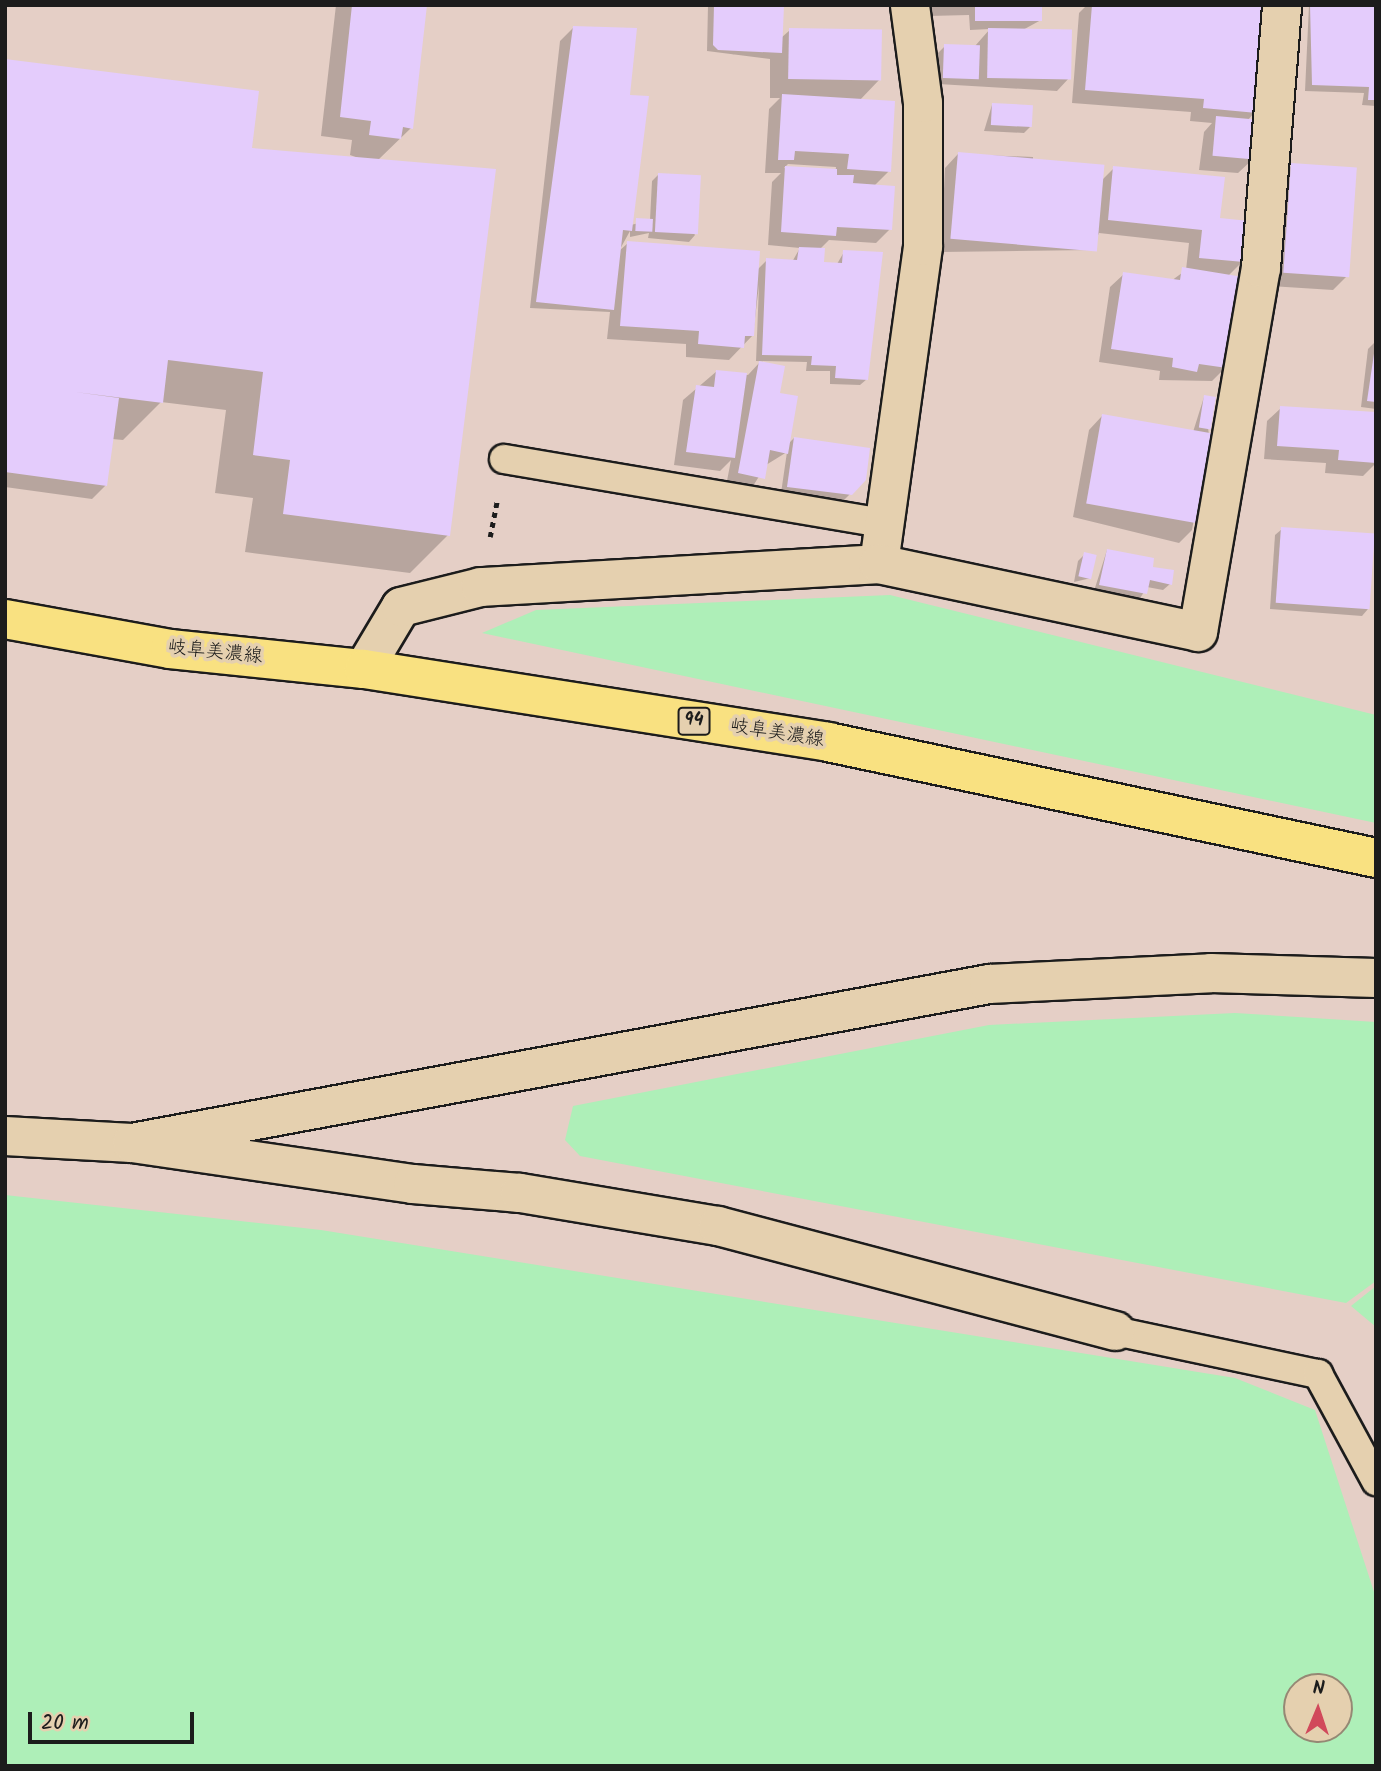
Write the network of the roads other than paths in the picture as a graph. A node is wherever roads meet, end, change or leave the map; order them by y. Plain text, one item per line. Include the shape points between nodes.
1 (910, 5) edge
2 (1282, 5) edge
3 (504, 459) road end
4 (883, 523) junction
5 (878, 564) junction
6 (5, 619) edge
7 (364, 668) junction
8 (1376, 858) edge
9 (1376, 978) edge
10 (5, 1136) edge
11 (132, 1143) junction
12 (1115, 1331) joint
13 (1376, 1481) edge

1 - 4 street via 923,103 923,246
2 - 5 street via 1261,268 1199,632
3 - 4 lane
4 - 5 street
5 - 7 street via 481,587 401,607
6 - 7 main road, 岐阜美濃線 / 94 via 170,649
7 - 8 main road, 岐阜美濃線 / 94 via 828,742
9 - 11 street via 1211,973 989,984
10 - 11 street
11 - 12 street via 413,1184 520,1193 718,1226
12 - 13 lane via 1318,1374

